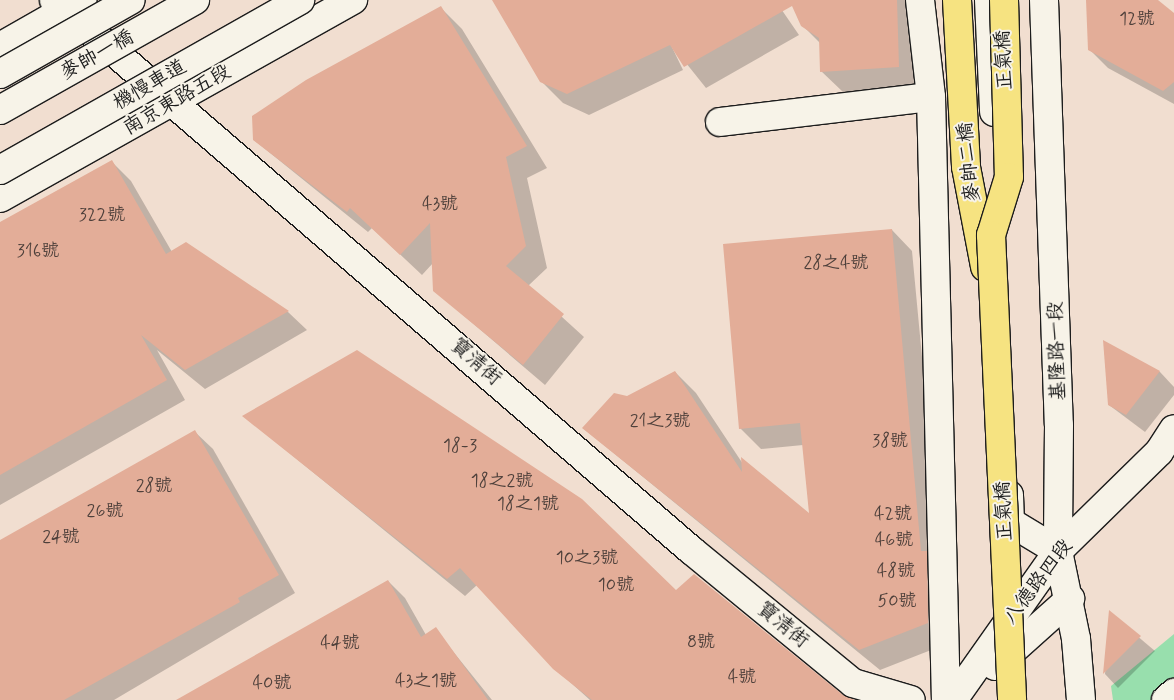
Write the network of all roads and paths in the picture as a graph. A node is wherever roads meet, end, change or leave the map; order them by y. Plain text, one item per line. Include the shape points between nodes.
1 (131, 0) edge
2 (177, 0) edge
3 (195, 0) edge
4 (300, 0) edge
5 (353, 0) edge
6 (920, 0) edge
7 (959, 0) edge
8 (990, 0) edge
9 (1003, 0) edge
10 (1044, 0) edge
11 (67, 3) edge
12 (0, 47) edge
13 (0, 74) edge
14 (930, 98) junction
15 (0, 101) edge
16 (172, 102) junction
17 (0, 110) edge
18 (720, 122) dead end
19 (0, 170) edge
20 (0, 198) edge
21 (991, 235) junction
22 (995, 322) junction
23 (1174, 429) edge
24 (1058, 551) junction
25 (1070, 599) junction
26 (1174, 693) edge
27 (911, 700) edge
28 (946, 700) edge
29 (952, 700) edge
30 (957, 700) edge
31 (1012, 700) edge
32 (1081, 700) edge
33 (1166, 700) edge

1 - 13 main road, bridge
2 - 15 main road, 麥帥一橋
3 - 17 main road, 麥帥一橋, bridge
4 - 19 main road, 機慢車道, bridge
5 - 16 main road, 南京東路五段
6 - 14 main road
7 - 21 highway, 麥帥二橋 via 969,179
7 - 22 highway, 麥帥二橋, bridge via 966,167
8 - 24 main road via 1010,522
9 - 21 highway, 正氣橋, bridge via 1009,176
9 - 22 highway, 正氣橋, bridge via 1010,164
10 - 24 main road, 基隆路一段 via 1059,425
11 - 12 main road
11 - 16 main road, 寶清街
14 - 18 main road
14 - 28 main road
16 - 20 main road, 南京東路五段
16 - 27 main road, 寶清街 via 691,550 853,683
21 - 31 highway, 正氣橋, bridge
22 - 31 highway, 正氣橋, bridge
23 - 24 main road, 八德路四段 via 1159,452
24 - 25 main road, 基隆路一段
24 - 29 main road, 八德路四段
25 - 30 main road, 八德路四段
25 - 32 main road, 基隆路一段
26 - 33 main road

